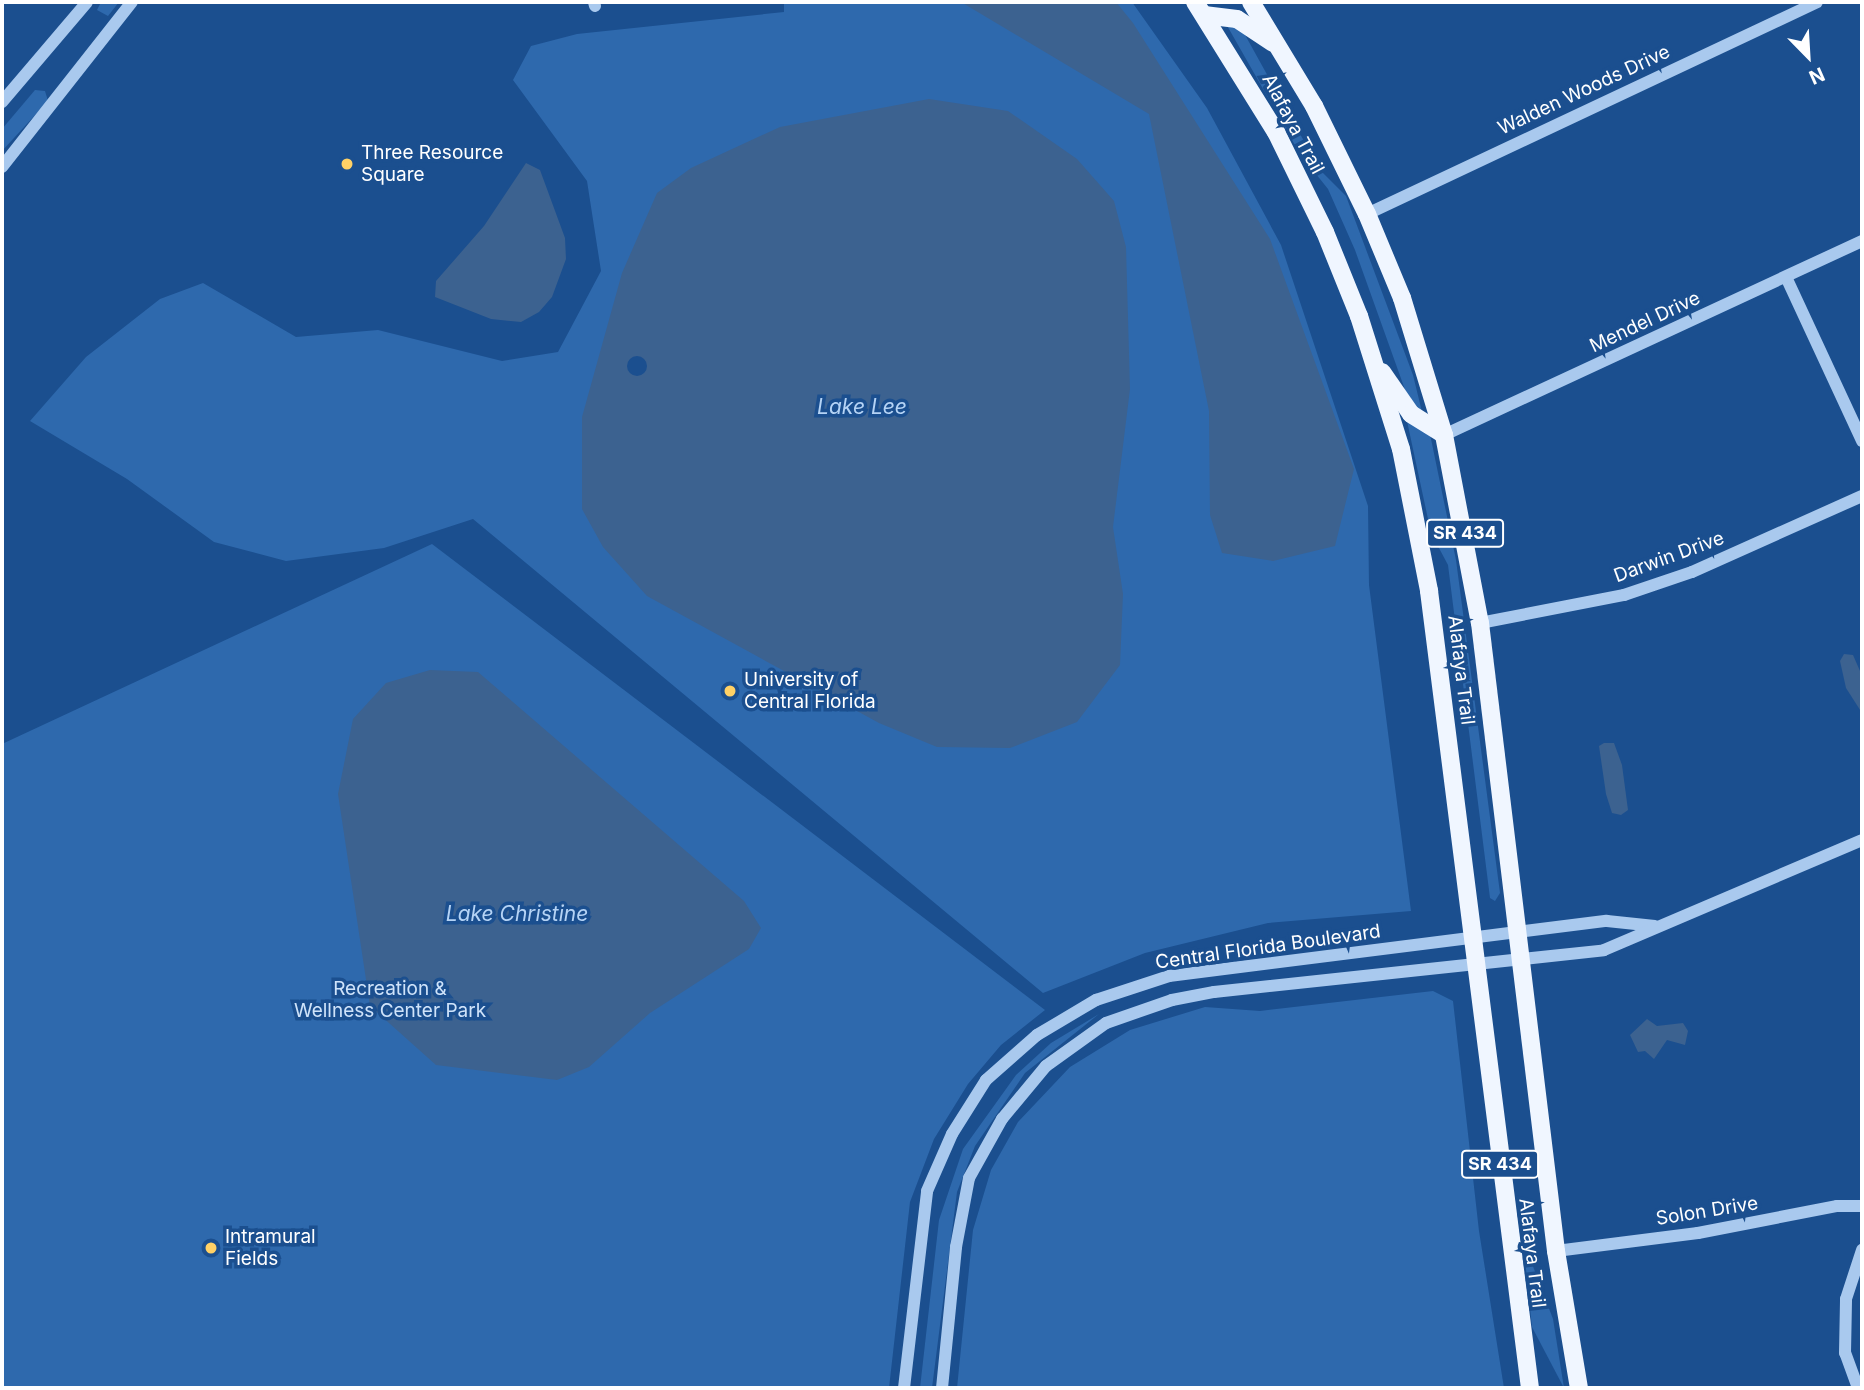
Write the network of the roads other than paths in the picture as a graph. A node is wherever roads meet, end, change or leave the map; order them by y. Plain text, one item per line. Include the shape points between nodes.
1 (87, 2) edge
2 (132, 2) edge
3 (1251, 2) edge
4 (1817, 2) edge
5 (1199, 8) edge
6 (1282, 49) junction
7 (2, 102) edge
8 (2, 167) edge
9 (1367, 214) junction
10 (1862, 241) edge
11 (1786, 277) junction
12 (1372, 357) junction
13 (1444, 435) junction
14 (1862, 441) edge
15 (1862, 496) edge
16 (1480, 623) junction
17 (1862, 840) edge
18 (1655, 926) junction
19 (1518, 932) junction
20 (1472, 939) junction
21 (1521, 959) junction
22 (1475, 962) junction
23 (1862, 1206) edge
24 (1862, 1250) edge
25 (1556, 1251) junction
26 (904, 1388) edge
27 (942, 1388) edge
28 (1531, 1388) edge
29 (1579, 1388) edge
30 (1857, 1388) edge

1 - 7 street
2 - 8 street
3 - 6 main road, Alafaya Trail / SR 434
4 - 9 street, Walden Woods Drive
5 - 6 main road via 1237,19
5 - 12 main road, Alafaya Trail / SR 434 via 1242,72 1302,184
6 - 9 main road, Alafaya Trail / SR 434
9 - 13 main road, Alafaya Trail / SR 434 via 1402,298
10 - 11 street, Mendel Drive
11 - 13 street, Mendel Drive
11 - 14 street
12 - 13 main road via 1411,415
12 - 20 main road, Alafaya Trail / SR 434 via 1401,449 1421,540
13 - 16 main road, Alafaya Trail / SR 434
15 - 16 street, Darwin Drive via 1692,572 1624,595
16 - 19 main road, Alafaya Trail / SR 434
17 - 18 street, Central Florida Boulevard
18 - 19 street, Central Florida Boulevard via 1607,921
18 - 21 street, Central Florida Boulevard via 1604,950
19 - 20 street, Central Florida Boulevard
19 - 21 main road, Alafaya Trail / SR 434
20 - 22 main road, Alafaya Trail / SR 434
20 - 26 street, Central Florida Boulevard via 1169,976 1096,1000 1037,1035 986,1080 952,1135 927,1191
21 - 22 street, Central Florida Boulevard
21 - 25 main road, Alafaya Trail / SR 434
22 - 27 street, Central Florida Boulevard via 1172,1000 1106,1023 1046,1066 1002,1119 969,1178 956,1247
22 - 28 main road, Alafaya Trail / SR 434
23 - 25 street, Solon Drive via 1837,1206 1698,1233
24 - 30 street via 1846,1299 1845,1353
25 - 29 main road, Alafaya Trail / SR 434

